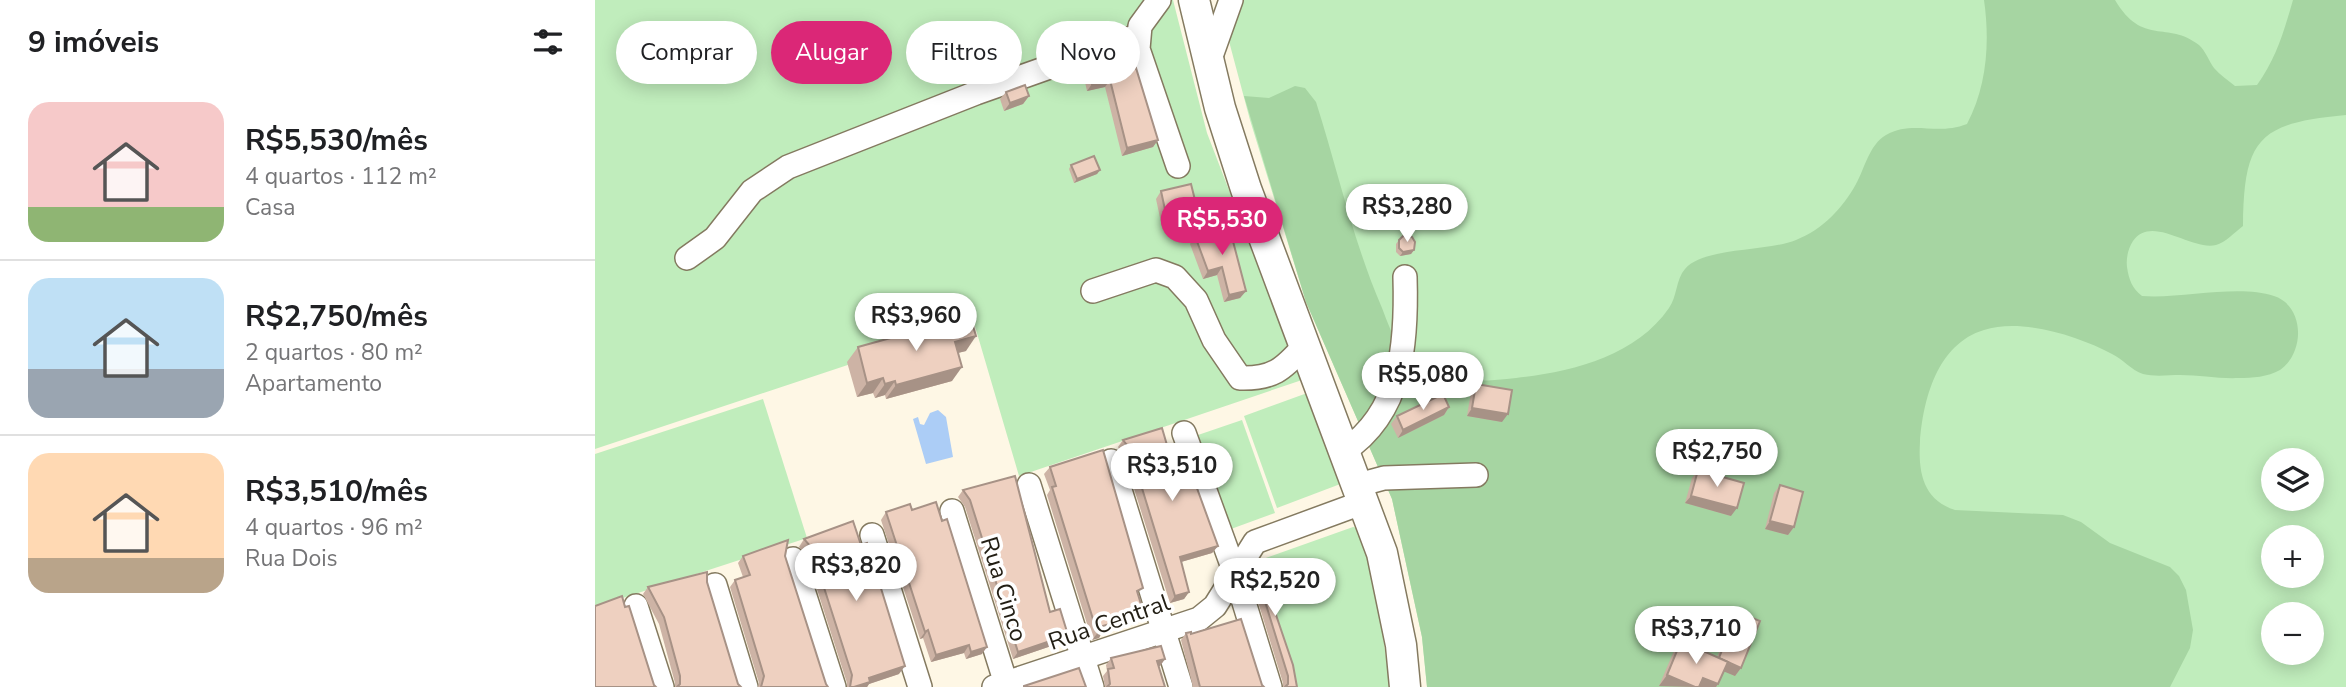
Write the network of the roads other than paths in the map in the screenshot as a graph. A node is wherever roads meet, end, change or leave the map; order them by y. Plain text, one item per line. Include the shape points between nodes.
1 (1159, 0) edge
2 (1194, 0) edge
3 (1231, 0) edge
4 (1140, 26) edge
5 (1140, 55) edge
6 (1209, 62) junction
7 (1036, 72) edge
8 (1178, 166) dead end
9 (687, 258) dead end
10 (1405, 277) dead end
11 (1093, 291) dead end
12 (1304, 346) junction
13 (1184, 433) dead end
14 (1344, 452) junction
15 (1111, 461) dead end
16 (1476, 475) dead end
17 (1028, 485) dead end
18 (1361, 494) junction
19 (952, 511) dead end
20 (872, 535) dead end
21 (793, 559) dead end
22 (1235, 573) junction
23 (716, 585) dead end
24 (636, 606) dead end
25 (1165, 631) junction
26 (1083, 659) junction
27 (1002, 686) edge
28 (662, 687) edge
29 (746, 687) edge
30 (834, 687) edge
31 (920, 687) edge
32 (1092, 687) edge
33 (1181, 687) edge
34 (1270, 687) edge
35 (1405, 687) edge

1 - 4 street
2 - 6 main road
3 - 6 street
5 - 8 street
6 - 12 main road via 1245,189
7 - 9 street via 788,167 751,191 715,238
10 - 14 street via 1403,342 1395,386 1371,429
11 - 12 street via 1156,270 1175,277 1196,300 1240,378 1262,379 1286,366
12 - 14 main road
13 - 22 street
14 - 18 main road
15 - 25 street
16 - 18 street, Rua Central via 1384,478
17 - 26 street
18 - 22 street, Rua Central via 1260,539 1250,546
18 - 35 main road via 1382,553
19 - 27 street, Rua Cinco
20 - 31 street
21 - 30 street
22 - 25 street, Rua Central via 1206,615
22 - 34 street
23 - 29 street
24 - 28 street
25 - 26 street, Rua Central
25 - 33 street
26 - 27 street, Rua Central
26 - 32 street

